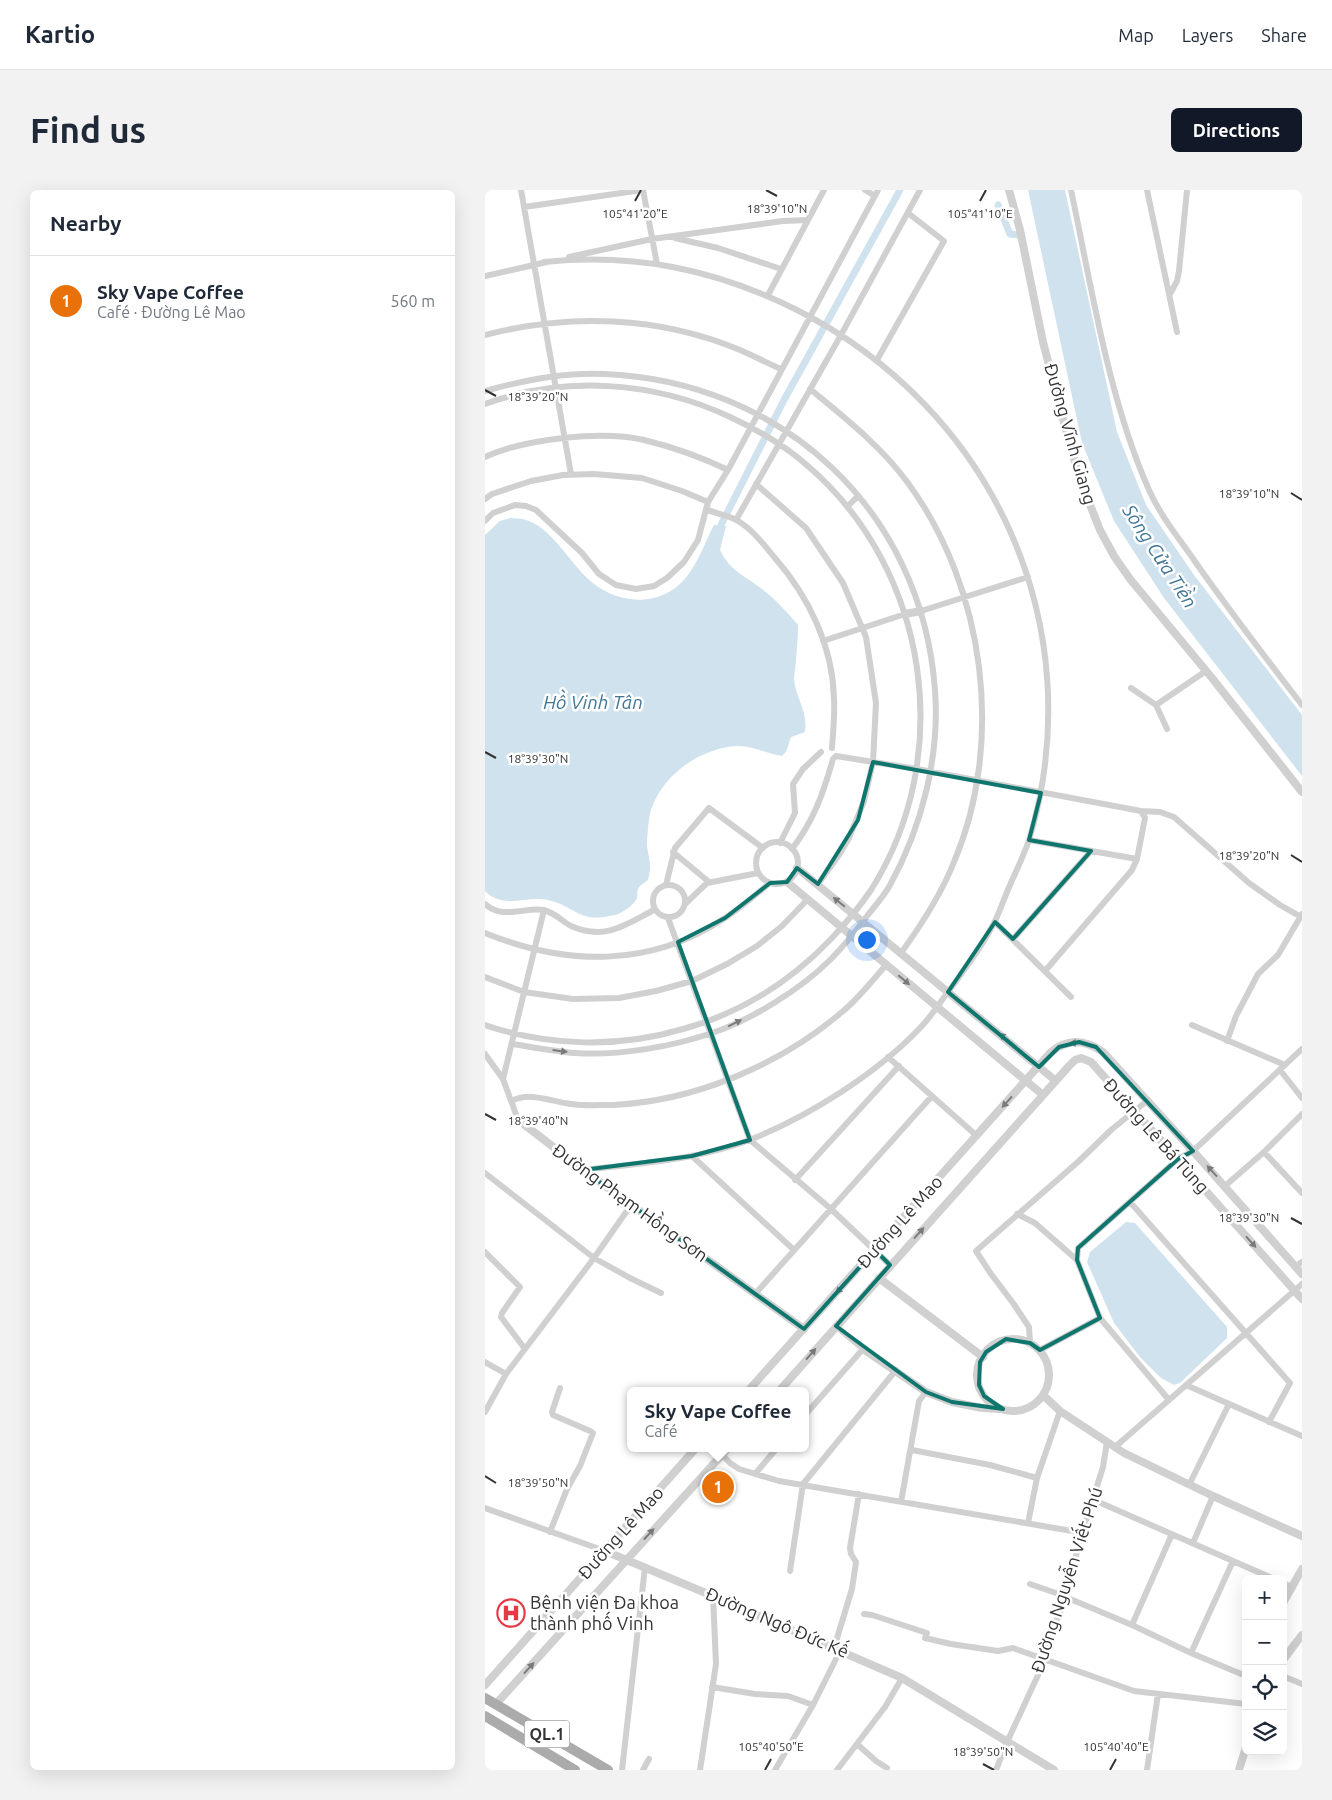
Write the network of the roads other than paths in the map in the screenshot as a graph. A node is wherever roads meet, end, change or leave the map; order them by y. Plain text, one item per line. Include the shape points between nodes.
1 (521, 190) edge
2 (642, 190) edge
3 (824, 190) edge
4 (865, 190) edge
5 (920, 190) edge
6 (1009, 190) edge
7 (1071, 190) edge
8 (1147, 190) edge
9 (1187, 190) edge
10 (876, 193) edge
11 (524, 207) junction
12 (908, 213) junction
13 (808, 220) junction
14 (670, 237) junction
15 (652, 239) junction
16 (544, 262) junction
17 (657, 264) junction
18 (533, 265) junction
19 (781, 270) junction
20 (485, 276) edge
21 (1170, 294) junction
22 (768, 295) junction
23 (810, 316) junction
24 (545, 324) junction
25 (1177, 332) dead end
26 (838, 333) junction
27 (485, 335) edge
28 (877, 360) junction
29 (781, 369) junction
30 (553, 376) junction
31 (556, 388) junction
32 (810, 389) junction
33 (485, 391) edge
34 (485, 404) edge
35 (757, 413) junction
36 (750, 426) junction
37 (784, 429) junction
38 (565, 438) junction
39 (776, 442) junction
40 (485, 457) edge
41 (727, 470) junction
42 (571, 474) junction
43 (756, 484) junction
44 (858, 496) junction
45 (485, 499) edge
46 (707, 502) junction
47 (847, 507) junction
48 (706, 510) junction
49 (734, 518) junction
50 (485, 521) edge
51 (1027, 576) junction
52 (965, 597) junction
53 (921, 611) junction
54 (905, 614) junction
55 (862, 627) junction
56 (823, 641) junction
57 (1206, 671) junction
58 (1131, 688) dead end
59 (1156, 705) junction
60 (1302, 705) edge
61 (1167, 728) dead end
62 (832, 748) dead end
63 (821, 752) dead end
64 (873, 762) junction
65 (917, 769) junction
66 (930, 772) junction
67 (977, 781) junction
68 (1302, 792) edge
69 (1041, 793) junction
70 (1141, 811) junction
71 (1029, 840) junction
72 (780, 843) junction
73 (763, 848) junction
74 (792, 849) junction
75 (1091, 851) junction
76 (673, 852) junction
77 (1137, 859) junction
78 (797, 868) junction
79 (758, 873) junction
80 (709, 882) junction
81 (770, 882) junction
82 (787, 882) junction
83 (818, 884) junction
84 (666, 885) junction
85 (808, 900) junction
86 (485, 904) edge
87 (685, 904) junction
88 (545, 910) junction
89 (655, 910) junction
90 (854, 914) junction
91 (1301, 915) edge
92 (668, 918) junction
93 (863, 922) junction
94 (995, 922) junction
95 (841, 928) junction
96 (485, 933) edge
97 (851, 936) junction
98 (1013, 939) junction
99 (678, 942) junction
100 (535, 950) junction
101 (901, 953) junction
102 (886, 965) junction
103 (1045, 971) junction
104 (485, 977) edge
105 (692, 981) junction
106 (524, 992) junction
107 (948, 992) junction
108 (1071, 997) dead end
109 (937, 1008) junction
110 (707, 1022) junction
111 (485, 1025) edge
112 (1192, 1025) dead end
113 (514, 1034) junction
114 (711, 1034) junction
115 (1227, 1040) junction
116 (511, 1044) junction
117 (1302, 1049) edge
118 (1051, 1052) joint
119 (485, 1054) edge
120 (888, 1057) junction
121 (1091, 1062) joint
122 (1285, 1064) junction
123 (899, 1066) junction
124 (1039, 1066) junction
125 (1280, 1070) junction
126 (503, 1079) junction
127 (728, 1080) junction
128 (1056, 1080) junction
129 (1026, 1081) junction
130 (1043, 1095) junction
131 (932, 1096) junction
132 (1302, 1098) edge
133 (1148, 1100) junction
134 (512, 1101) junction
135 (1135, 1111) junction
136 (1302, 1114) edge
137 (521, 1122) joint
138 (977, 1136) junction
139 (750, 1140) junction
140 (1193, 1151) junction
141 (1264, 1152) junction
142 (692, 1156) junction
143 (1177, 1160) junction
144 (583, 1170) junction
145 (485, 1174) edge
146 (795, 1180) junction
147 (1225, 1186) junction
148 (1302, 1193) edge
149 (1130, 1202) junction
150 (631, 1205) junction
151 (831, 1209) junction
152 (1017, 1214) junction
153 (795, 1250) junction
154 (875, 1250) junction
155 (485, 1253) edge
156 (594, 1258) junction
157 (1077, 1260) junction
158 (1299, 1264) edge
159 (890, 1265) junction
160 (1302, 1274) edge
161 (879, 1278) junction
162 (1302, 1284) edge
163 (1295, 1291) junction
164 (661, 1293) dead end
165 (755, 1294) junction
166 (1302, 1299) edge
167 (1100, 1318) junction
168 (836, 1326) junction
169 (804, 1329) junction
170 (1246, 1333) junction
171 (1030, 1343) junction
172 (525, 1349) junction
173 (863, 1349) junction
174 (1040, 1350) junction
175 (983, 1357) junction
176 (485, 1362) edge
177 (896, 1370) junction
178 (506, 1374) junction
179 (1186, 1385) junction
180 (752, 1387) edge
181 (783, 1387) edge
182 (560, 1388) dead end
183 (926, 1392) junction
184 (1043, 1395) junction
185 (1169, 1400) junction
186 (1229, 1404) junction
187 (1003, 1409) junction
188 (809, 1410) edge
189 (1060, 1411) junction
190 (485, 1412) edge
191 (1269, 1422) junction
192 (1302, 1436) edge
193 (1107, 1442) junction
194 (1115, 1447) junction
195 (912, 1450) junction
196 (692, 1452) edge
197 (724, 1452) edge
198 (725, 1452) edge
199 (774, 1452) edge
200 (755, 1474) junction
201 (1037, 1478) junction
202 (803, 1484) junction
203 (1189, 1484) junction
204 (859, 1494) junction
205 (1213, 1496) junction
206 (1094, 1500) junction
207 (901, 1502) junction
208 (485, 1508) edge
209 (1028, 1523) junction
210 (550, 1532) junction
211 (1084, 1533) junction
212 (1173, 1534) junction
213 (1302, 1536) edge
214 (1193, 1543) junction
215 (605, 1551) junction
216 (626, 1559) junction
217 (1233, 1561) junction
218 (645, 1566) junction
219 (1302, 1569) edge
220 (790, 1570) dead end
221 (1265, 1575) edge
222 (1029, 1584) dead end
223 (1287, 1585) edge
224 (1292, 1587) junction
225 (713, 1596) junction
226 (1287, 1596) edge
227 (1066, 1597) junction
228 (864, 1614) dead end
229 (1132, 1625) junction
230 (1302, 1635) edge
231 (837, 1649) junction
232 (1191, 1653) junction
233 (1287, 1655) edge
234 (1045, 1660) junction
235 (1242, 1674) edge
236 (902, 1678) junction
237 (1287, 1678) edge
238 (1302, 1684) edge
239 (485, 1685) edge
240 (712, 1687) junction
241 (1158, 1694) junction
242 (485, 1698) edge
243 (496, 1704) junction
244 (1242, 1704) edge
245 (813, 1705) junction
246 (485, 1716) edge
247 (1007, 1742) junction
248 (857, 1744) junction
249 (1244, 1755) edge
250 (649, 1759) dead end
251 (887, 1768) dead end
252 (575, 1770) edge
253 (608, 1770) edge
254 (622, 1770) edge
255 (643, 1770) edge
256 (700, 1770) edge
257 (775, 1770) edge
258 (837, 1770) edge
259 (997, 1770) edge
260 (1054, 1770) edge
261 (1147, 1770) edge
262 (1239, 1770) edge

1 - 11 street
2 - 11 street
2 - 15 street
3 - 13 street
4 - 10 street
5 - 12 street
6 - 57 street, Đường Vĩnh Giang via 1062,414 1079,477 1100,530 1129,579
7 - 60 street via 1112,382 1149,491 1220,597
8 - 21 street
9 - 21 street via 1179,271
10 - 23 street
11 - 18 street
12 - 26 street
12 - 28 street via 944,241
13 - 14 street via 783,220
13 - 19 street
14 - 15 street
14 - 19 street via 718,248
15 - 16 street
15 - 17 street
16 - 17 street via 606,259
16 - 18 street
17 - 22 street via 709,274
18 - 20 street
18 - 24 street
19 - 22 street
21 - 25 street
22 - 23 street
23 - 26 street
23 - 29 street
24 - 27 street
24 - 29 street via 604,321 650,325 713,340
24 - 30 street
26 - 28 street
26 - 32 street
28 - 51 street via 911,389 969,457 1012,535
29 - 35 street
30 - 31 street
30 - 33 street
30 - 35 street via 602,374 642,377 720,397
31 - 34 street via 500,398
31 - 36 street via 585,385 628,387 670,395 711,408
31 - 38 street
32 - 37 street
32 - 52 street via 862,432 908,483 942,538
35 - 36 street
35 - 37 street
36 - 39 street
36 - 41 street
37 - 39 street
37 - 44 street via 826,462
38 - 40 street via 501,450
38 - 41 street via 601,436 643,440 703,458
38 - 42 street
39 - 43 street
39 - 47 street via 809,466
41 - 46 street
42 - 45 street via 531,480
42 - 46 street via 642,478
43 - 49 street
43 - 55 street via 806,528 843,583
44 - 47 street
44 - 53 street via 890,541
46 - 48 street
47 - 54 street via 885,565
48 - 49 street
48 - 50 street via 698,540 684,562 654,586 636,589 616,585 599,574 537,510 515,505 493,513
49 - 56 street via 751,530 807,600
51 - 52 street
51 - 69 street via 1046,662 1047,750
52 - 53 street
52 - 67 street via 980,672 983,721
53 - 54 street
53 - 66 street via 931,650 935,691
54 - 55 street
54 - 65 street via 914,644 920,685
55 - 56 street
55 - 64 street via 876,702
56 - 62 street via 835,698
57 - 59 street
57 - 68 street, Đường Vĩnh Giang
58 - 59 street
59 - 61 street
63 - 72 street via 793,784 795,813
64 - 65 street
64 - 74 street via 834,758 815,814
64 - 83 street via 858,820
65 - 66 street
65 - 90 street via 910,801 887,862
66 - 67 street
66 - 93 street via 915,833 889,888
67 - 69 street
67 - 101 street via 955,861 930,910
69 - 70 street
69 - 71 street
70 - 77 street via 1145,818
70 - 91 street via 1174,817 1249,884
71 - 75 street
71 - 94 street
72 - 73 street
72 - 74 street
73 - 76 street via 709,808
73 - 79 street via 756,860
74 - 78 street
75 - 77 street
75 - 98 street
76 - 80 street
76 - 84 street
77 - 103 street via 1128,875
78 - 82 street
78 - 83 street
79 - 80 street
79 - 81 street
80 - 87 street
81 - 82 street
81 - 99 street via 725,918
82 - 85 street
90 -> 83 street
84 - 87 street via 680,890
84 - 89 street via 654,894
85 - 95 street
85 - 105 street via 757,946
86 - 88 street via 504,913
87 - 92 street via 679,914
88 - 89 street via 590,932 613,930
88 - 100 street
89 - 92 street
90 - 93 street
90 - 95 street
91 - 115 street via 1279,955 1258,974 1239,1008
92 - 99 street
93 - 97 street
93 - 101 street
94 - 98 street
94 - 107 street
95 - 97 street
95 - 110 street via 811,960 779,985 744,1006
96 - 100 street
97 - 102 street
114 -> 97 street via 766,1007 806,980
98 - 103 street
99 - 100 street via 618,956 559,955
99 - 105 street
100 - 106 street
101 - 107 street
102 -> 109 street
102 - 127 street via 843,1012 817,1031 762,1065
103 - 108 street
104 - 106 street
105 - 106 street via 619,998 573,999
105 - 110 street
106 - 113 street
107 - 109 street
124 -> 107 street
109 - 120 street
109 - 129 street
110 - 113 street via 660,1036 611,1042 563,1042
110 - 114 street
111 - 113 street
112 - 115 street
113 - 116 street
116 -> 114 street via 577,1053 630,1051
114 - 127 street
115 - 122 street
116 - 126 street
117 - 122 street
118 - 124 street, Đường Lê Mao
133 -> 118 street, Đường Lê Bá Tùng via 1103,1052 1091,1044 1063,1044
119 - 126 street, Đường Phạm Hồng Sơn
120 - 123 street
120 - 139 street via 866,1075 790,1121
121 - 128 street, Đường Lê Mao via 1081,1058 1075,1060
121 - 135 street, Đường Lê Bá Tùng
122 - 125 street
123 - 131 street
123 - 146 street
124 - 128 street
124 - 129 street, Đường Lê Mao
125 - 132 street
125 - 140 street
126 - 134 street, Đường Phạm Hồng Sơn
127 - 134 street via 688,1093 614,1105 572,1104 525,1096
127 - 139 street
128 - 130 street, Đường Lê Mao
129 - 130 street
129 -> 138 street, Đường Lê Mao
159 -> 130 street, Đường Lê Mao
131 - 138 street
131 - 151 street
133 - 135 street
133 - 140 street, Đường Lê Bá Tùng
134 - 137 street, Đường Phạm Hồng Sơn
135 - 143 street, Đường Lê Bá Tùng
135 - 152 street
136 - 141 street
137 - 144 street, Đường Phạm Hồng Sơn
138 - 154 street, Đường Lê Mao
139 - 142 street
139 - 146 street
140 - 143 street
147 -> 140 street, Đường Lê Bá Tùng
141 - 147 street
141 - 148 street
142 - 144 street
142 - 153 street
143 - 149 street
143 -> 163 street, Đường Lê Bá Tùng
144 - 150 street, Đường Phạm Hồng Sơn
145 - 156 street
146 - 151 street
147 - 158 street, Đường Lê Bá Tùng
149 - 157 street via 1078,1248
149 - 170 street
150 - 156 street
150 - 165 street, Đường Phạm Hồng Sơn
151 - 153 street
151 - 154 street
152 - 157 street via 1035,1223
152 - 171 street via 977,1251 1029,1327
153 - 165 street
154 - 159 street
154 -> 169 street, Đường Lê Mao
155 - 172 street via 520,1287 501,1316
156 - 164 street
156 - 172 street
157 - 167 street
158 - 160 street, Đường Lê Bá Tùng
159 - 161 street, Đường Lê Mao
161 - 168 street, Đường Lê Mao
161 - 175 street
162 - 163 street
163 - 166 street, Đường Lê Bá Tùng
163 - 170 street
165 - 169 street, Đường Phạm Hồng Sơn
167 - 174 street
167 - 185 street
168 - 173 street
181 -> 168 street, Đường Lê Mao
169 - 180 street, Đường Lê Mao
170 - 179 street
170 - 191 street via 1290,1383
171 - 174 street
171 - 175 street via 1006,1339 995,1344
172 - 178 street
173 - 177 street
173 - 188 street
174 - 184 street via 1049,1372
175 - 187 street via 977,1374 979,1385 989,1400
176 - 178 street
177 - 183 street
177 - 202 street
178 - 190 street
179 - 185 street
179 - 186 street
182 - 210 street via 553,1415 593,1434
183 - 187 street via 952,1402
183 - 195 street via 919,1402
184 - 187 street via 1025,1408
184 - 189 street
185 - 194 street
186 - 191 street
186 - 203 street
189 - 193 street
189 - 201 street
191 - 192 street
193 - 194 street
193 - 206 street, Đường Nguyễn Viết Phú
194 - 203 street
195 - 201 street
195 - 207 street
196 - 215 street, Đường Lê Mao
216 -> 197 street, Đường Lê Mao
198 - 200 street via 730,1463
199 - 200 street
200 - 202 street
201 - 209 street
202 - 204 street
202 - 220 street
203 - 205 street
204 - 207 street
204 - 231 street via 851,1548 856,1562
205 - 213 street
205 - 214 street
206 - 211 street, Đường Nguyễn Viết Phú
206 - 212 street
207 - 209 street
208 - 210 street, Đường Ngô Đức Kế
209 - 211 street
210 - 215 street, Đường Ngô Đức Kế
211 - 227 street, Đường Nguyễn Viết Phú
212 - 214 street
212 - 229 street
214 - 217 street
215 - 216 street, Đường Ngô Đức Kế
215 - 239 street, Đường Lê Mao
216 - 218 street, Đường Ngô Đức Kế
243 -> 216 street, Đường Lê Mao
217 - 221 street
217 - 232 street
218 - 225 street, Đường Ngô Đức Kế
218 - 254 street
219 - 224 street
222 - 227 street
223 - 224 street
224 - 226 street
225 - 231 street, Đường Ngô Đức Kế
225 - 240 street via 716,1659
227 - 229 street
227 - 234 street, Đường Nguyễn Viết Phú
228 - 234 street via 927,1633 925,1638 998,1651 1013,1648
229 - 232 street
230 - 233 street
231 - 236 street, Đường Ngô Đức Kế
231 - 245 street
232 - 235 street
234 - 241 street via 1134,1691
234 - 247 street, Đường Nguyễn Viết Phú
236 - 247 street, Đường Ngô Đức Kế
236 - 248 street
237 - 238 street
240 - 245 street via 788,1696
240 - 256 street
241 - 244 street
241 - 261 street
242 - 243 main road, QL.1
243 - 253 main road, QL.1
245 - 257 street
246 - 252 main road, QL.1
247 - 259 street, Đường Nguyễn Viết Phú
247 - 260 street, Đường Ngô Đức Kế
248 - 251 street
248 - 258 street
249 - 262 street
250 - 255 street

